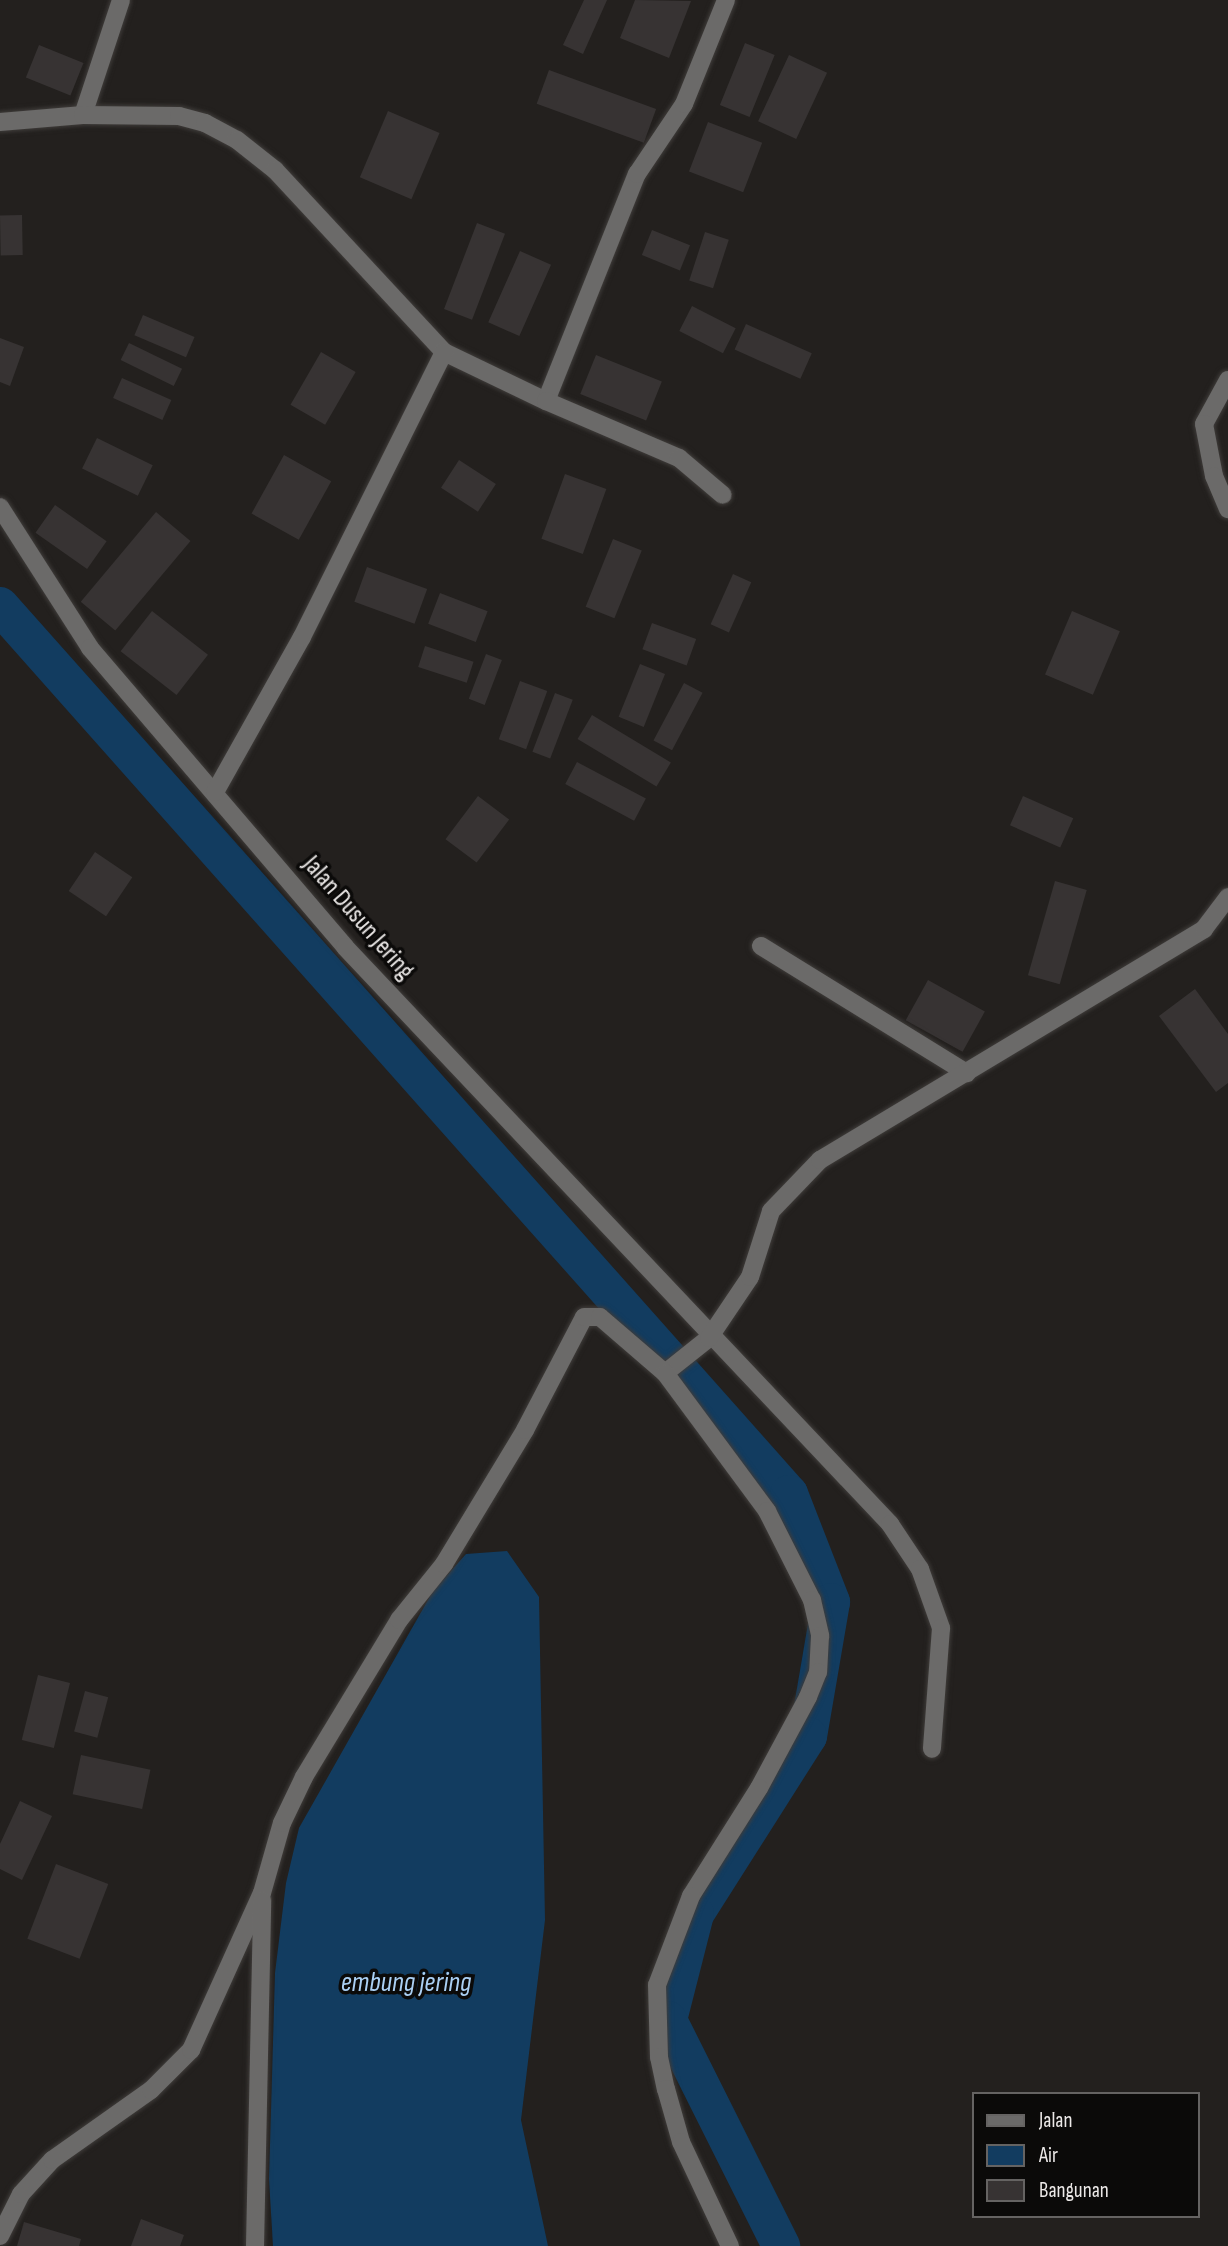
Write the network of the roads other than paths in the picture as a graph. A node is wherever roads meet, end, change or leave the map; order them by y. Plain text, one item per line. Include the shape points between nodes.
1 (121, 0) edge
2 (726, 0) edge
3 (83, 115) junction
4 (0, 122) edge
5 (444, 352) junction
6 (1228, 380) edge
7 (546, 401) junction
8 (723, 495) dead end
9 (0, 507) edge
10 (1228, 509) edge
11 (215, 792) junction
12 (1228, 897) edge
13 (761, 946) dead end
14 (967, 1073) junction
15 (709, 1338) junction
16 (670, 1370) junction
17 (932, 1749) dead end
18 (262, 1893) junction
19 (0, 2236) edge
20 (255, 2246) edge
21 (730, 2246) edge

1 - 3 street
2 - 7 street via 684,104 637,174
3 - 4 street
3 - 5 street via 179,116 237,141 275,170
5 - 7 street
5 - 11 street via 302,637
6 - 10 street via 1203,424 1214,476
7 - 8 street via 678,457
9 - 11 street, Jalan Dusun Jering via 90,648
11 - 15 street, Jalan Dusun Jering via 345,947
12 - 14 street via 1204,929
13 - 14 street
14 - 15 street via 820,1160 771,1211 750,1277
15 - 16 street
15 - 17 street, Jalan Dusun Jering via 890,1524 920,1569 941,1628
16 - 18 street via 600,1317 584,1317 525,1430 444,1564 399,1620 294,1795
16 - 21 street via 767,1511 812,1600 820,1636 818,1672 808,1697 759,1788 691,1896 657,1986 659,2057 669,2102 681,2142
18 - 19 street via 191,2050 151,2090 52,2160 21,2194
18 - 20 street

